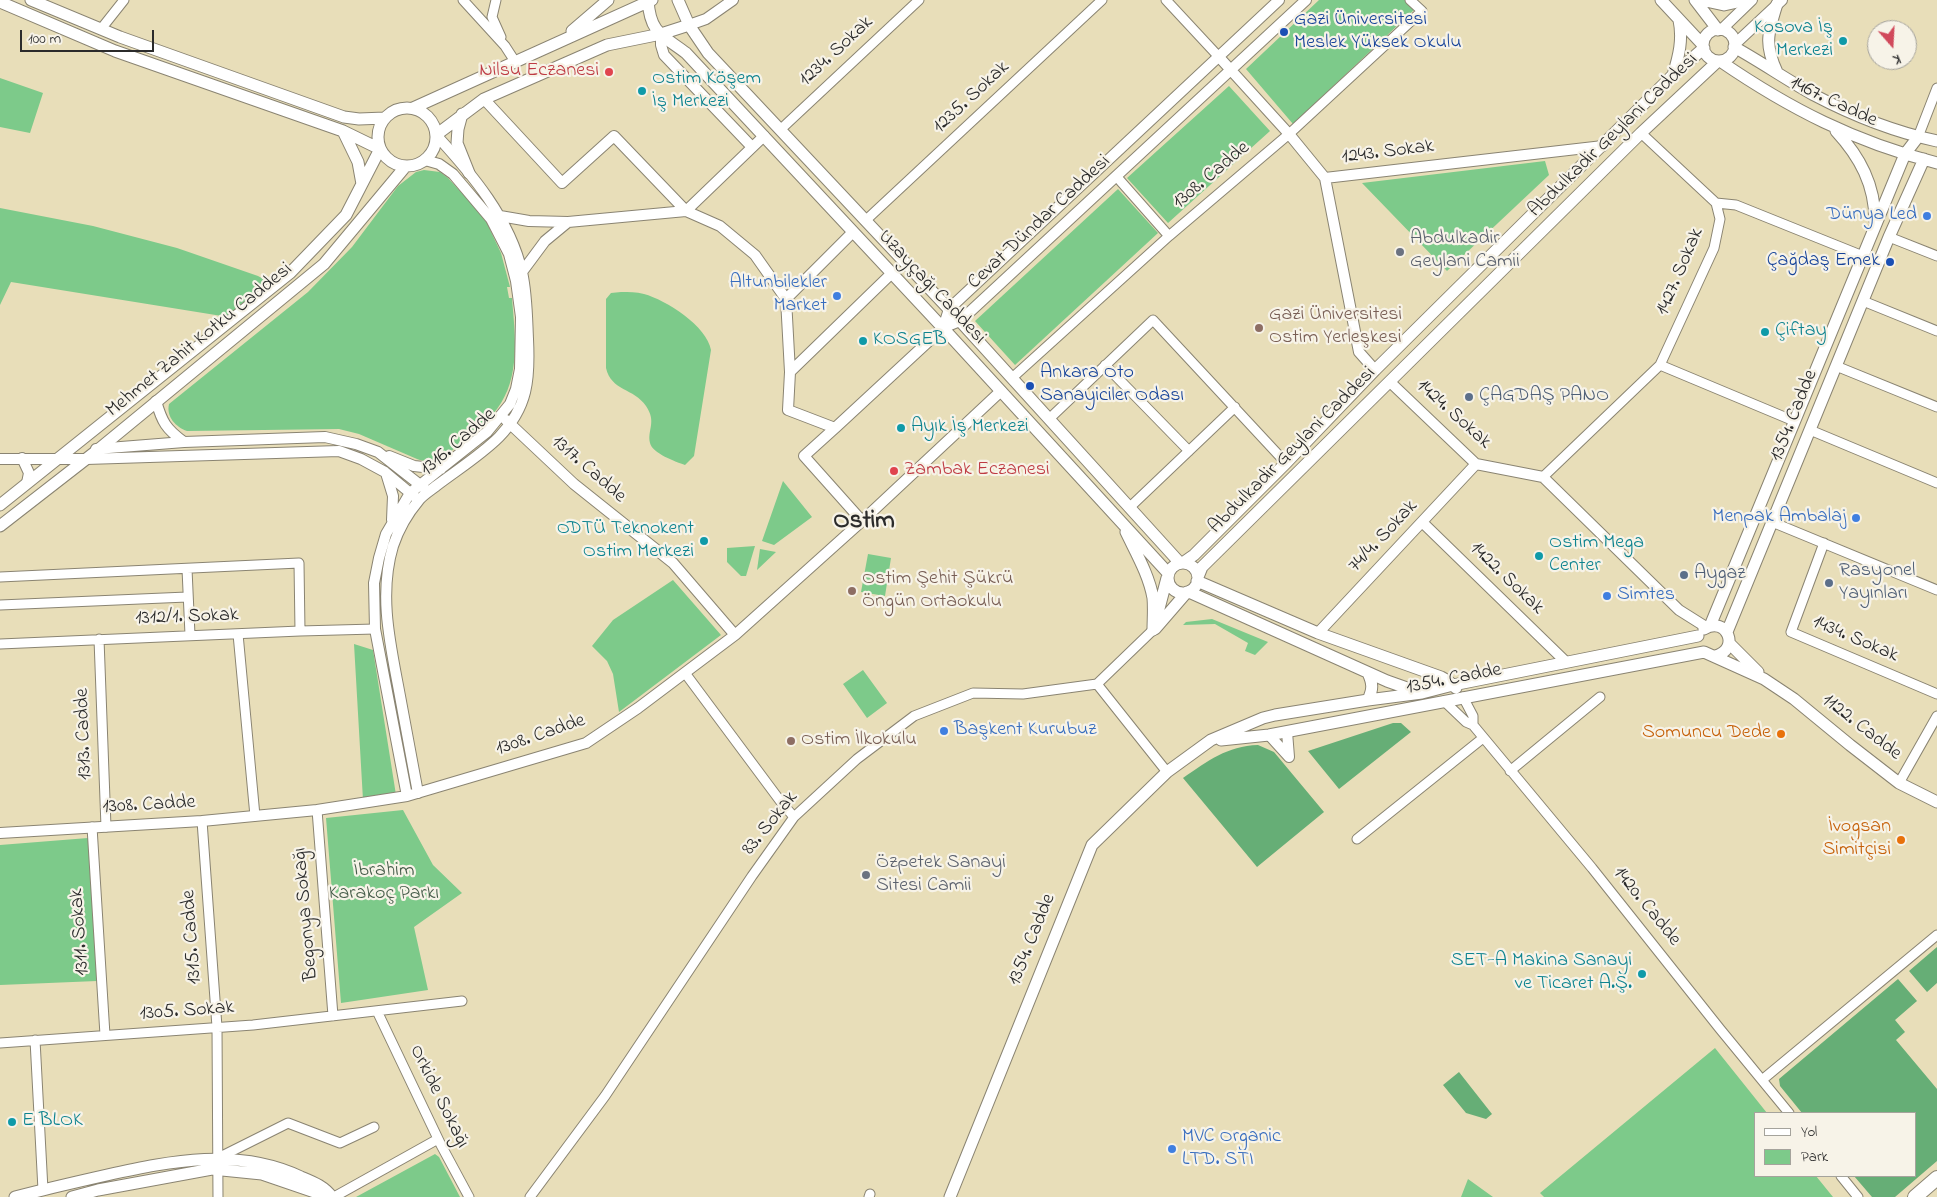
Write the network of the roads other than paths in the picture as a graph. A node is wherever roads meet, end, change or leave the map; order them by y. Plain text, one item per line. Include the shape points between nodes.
1 (31, 0) edge
2 (124, 0) edge
3 (463, 0) edge
4 (496, 0) edge
5 (608, 0) edge
6 (678, 0) edge
7 (733, 0) edge
8 (919, 0) edge
9 (1102, 0) edge
10 (1166, 0) edge
11 (1279, 0) edge
12 (1306, 0) edge
13 (1410, 0) edge
14 (1661, 0) edge
15 (1695, 0) edge
16 (1701, 0) edge
17 (1746, 0) edge
18 (1752, 0) edge
19 (649, 1) edge
20 (0, 2) edge
21 (1780, 2) edge
22 (1679, 19) junction
23 (689, 24) junction
24 (101, 29) junction
25 (1719, 30) junction
26 (661, 34) junction
27 (557, 44) junction
28 (1734, 45) junction
29 (505, 46) junction
30 (1703, 47) junction
31 (1218, 57) junction
32 (1719, 61) junction
33 (516, 63) junction
34 (1231, 70) junction
35 (1777, 72) junction
36 (1672, 76) junction
37 (1937, 88) edge
38 (484, 99) junction
39 (412, 108) junction
40 (462, 114) junction
41 (385, 118) junction
42 (1628, 121) junction
43 (1834, 128) junction
44 (780, 130) junction
45 (343, 131) junction
46 (1641, 133) junction
47 (1289, 134) junction
48 (436, 135) junction
49 (764, 136) junction
50 (1918, 137) junction
51 (1937, 141) edge
52 (1603, 146) junction
53 (752, 147) junction
54 (380, 149) junction
55 (1905, 154) junction
56 (1924, 159) junction
57 (425, 160) junction
58 (1937, 163) edge
59 (405, 167) junction
60 (469, 172) junction
61 (1116, 176) junction
62 (1325, 178) junction
63 (362, 184) junction
64 (1716, 203) junction
65 (686, 211) junction
66 (500, 216) junction
67 (865, 221) junction
68 (568, 222) junction
69 (1875, 226) junction
70 (853, 232) junction
71 (1169, 236) junction
72 (1889, 236) junction
73 (1863, 256) junction
74 (1937, 256) edge
75 (522, 272) junction
76 (892, 273) junction
77 (786, 299) junction
78 (1863, 300) junction
79 (949, 310) junction
80 (960, 321) junction
81 (943, 328) junction
82 (1937, 331) edge
83 (1106, 365) junction
84 (1660, 365) junction
85 (1836, 366) junction
86 (1375, 370) junction
87 (790, 372) junction
88 (1012, 378) junction
89 (1390, 382) junction
90 (1001, 391) junction
91 (156, 401) junction
92 (1937, 407) edge
93 (1235, 408) junction
94 (501, 417) junction
95 (1049, 419) junction
96 (1794, 421) junction
97 (510, 424) junction
98 (835, 428) junction
99 (1810, 430) junction
100 (184, 442) junction
101 (98, 449) junction
102 (1189, 451) junction
103 (378, 452) junction
104 (60, 457) junction
105 (0, 458) edge
106 (22, 458) junction
107 (86, 459) junction
108 (1286, 463) junction
109 (1476, 464) junction
110 (441, 469) junction
111 (385, 472) junction
112 (1543, 477) junction
113 (27, 483) junction
114 (1937, 483) edge
115 (420, 485) junction
116 (430, 491) junction
117 (410, 493) junction
118 (419, 500) junction
119 (0, 505) edge
120 (1130, 507) junction
121 (862, 521) junction
122 (1121, 521) junction
123 (1422, 522) junction
124 (1772, 522) junction
125 (392, 524) junction
126 (0, 526) edge
127 (1824, 544) junction
128 (1182, 562) junction
129 (187, 569) junction
130 (1168, 576) junction
131 (0, 578) edge
132 (1198, 579) junction
133 (1937, 590) edge
134 (1188, 592) junction
135 (187, 597) junction
136 (0, 605) edge
137 (375, 630) junction
138 (1153, 630) junction
139 (1704, 630) junction
140 (300, 631) junction
141 (1318, 633) junction
142 (238, 634) junction
143 (735, 635) junction
144 (190, 636) junction
145 (1728, 638) junction
146 (99, 639) junction
147 (0, 644) edge
148 (1709, 654) junction
149 (1566, 662) junction
150 (1368, 672) junction
151 (685, 673) junction
152 (1764, 679) junction
153 (1097, 684) junction
154 (1453, 685) junction
155 (1422, 693) junction
156 (1937, 694) edge
157 (1463, 697) junction
158 (1600, 698) dead end
159 (1368, 700) junction
160 (1444, 701) junction
161 (1282, 714) junction
162 (1937, 716) edge
163 (1263, 718) junction
164 (1473, 725) junction
165 (1287, 732) junction
166 (1269, 735) junction
167 (1483, 738) junction
168 (1211, 740) junction
169 (1510, 771) junction
170 (1167, 772) junction
171 (1900, 783) junction
172 (418, 793) junction
173 (406, 796) junction
174 (1937, 802) edge
175 (317, 810) junction
176 (255, 816) junction
177 (794, 817) junction
178 (202, 821) junction
179 (106, 826) junction
180 (92, 827) junction
181 (0, 833) edge
182 (1357, 839) dead end
183 (1937, 935) edge
184 (462, 1002) dead end
185 (377, 1011) junction
186 (333, 1016) junction
187 (217, 1027) junction
188 (105, 1035) junction
189 (36, 1040) junction
190 (0, 1043) edge
191 (1762, 1080) junction
192 (1788, 1112) edge
193 (374, 1127) dead end
194 (438, 1139) junction
195 (218, 1164) junction
196 (1842, 1177) edge
197 (1937, 1178) edge
198 (43, 1190) junction
199 (15, 1197) edge
200 (72, 1197) edge
201 (218, 1197) edge
202 (332, 1197) edge
203 (469, 1197) edge
204 (530, 1197) edge
205 (950, 1197) edge
206 (1858, 1197) edge
207 (1915, 1197) edge

1 - 24 main road
2 - 24 street
3 - 29 street
4 - 29 street via 492,18
5 - 27 main road
6 - 23 main road, Uzayçağı Caddesi
7 - 23 street via 706,19
8 - 44 street, 1234. Sokak
9 - 67 street, 1235. Sokak
10 - 31 street, 1243. Sokak
11 - 31 street, Cevat Dündar Caddesi
12 - 34 street, Cevat Dündar Caddesi
13 - 47 street, 1308. Cadde via 1422,11
14 - 22 main road
15 - 25 main road
16 - 17 main road via 1724,5
18 - 25 street
19 - 26 main road via 649,18
19 - 27 main road
20 - 45 main road via 115,51
21 - 28 street
21 - 35 main road via 1771,23 1768,44
22 - 30 main road
22 - 36 main road via 1681,45
23 - 26 main road
23 - 44 main road, Uzayçağı Caddesi via 708,53
24 - 41 main road via 344,117
25 - 28 main road via 1729,33
25 - 30 main road via 1707,35
26 - 38 main road via 607,45
26 - 49 main road, Uzayçağı Caddesi via 686,53
26 - 53 street via 664,55
27 - 33 main road
28 - 32 main road via 1729,57
28 - 35 main road, 1467. Cadde
29 - 33 street
30 - 32 main road via 1710,58
30 - 36 main road, Abdulkadir Geylani Caddesi
31 - 34 street, 1243. Sokak
31 - 79 street, Cevat Dündar Caddesi
32 - 43 main road, 1467. Cadde via 1795,109
32 - 46 main road, Abdulkadir Geylani Caddesi
33 - 39 main road
34 - 47 street, 1243. Sokak
34 - 61 street, Cevat Dündar Caddesi
35 - 50 main road, 1467. Cadde via 1814,95 1864,118
36 - 42 main road, Abdulkadir Geylani Caddesi
37 - 50 street
38 - 40 main road
38 - 65 street via 562,183 614,136
39 - 41 main road via 398,109
39 - 48 main road via 429,118
40 - 48 main road
40 - 60 main road via 457,142
41 - 54 main road via 378,133
42 - 46 main road
42 - 52 main road, Abdulkadir Geylani Caddesi
43 - 55 main road, 1467. Cadde
43 - 69 main road via 1863,166 1872,190
44 - 67 main road, Uzayçağı Caddesi
45 - 54 main road
45 - 63 main road via 358,162
46 - 64 street
46 - 89 main road, Abdulkadir Geylani Caddesi
47 - 62 street, 1243. Sokak
47 - 71 street, 1308. Cadde
48 - 57 main road via 434,149
48 - 60 street, 1316. Cadde
49 - 53 street
49 - 70 main road, Uzayçağı Caddesi
50 - 51 main road, 1467. Cadde
50 - 55 main road, 1354. Cadde
50 - 56 main road
52 - 62 street, 1243. Sokak
52 - 86 main road, Abdulkadir Geylani Caddesi
53 - 65 street
54 - 59 main road via 390,162
54 - 63 main road, Mehmet Zahit Kotku Caddesi
55 - 56 main road, 1467. Cadde
55 - 69 main road, 1354. Cadde
56 - 58 main road, 1467. Cadde
56 - 72 main road, 1354. Cadde
57 - 59 main road
57 - 94 street, 1316. Cadde via 439,164 453,174 491,220 509,254 520,317 520,369 516,389
59 - 91 main road, Mehmet Zahit Kotku Caddesi via 324,264
60 - 66 street, 1316. Cadde
61 - 71 street
61 - 80 street, Cevat Dündar Caddesi
62 - 86 street via 1359,352
63 - 104 main road, Mehmet Zahit Kotku Caddesi via 346,215 290,273
64 - 73 street via 1736,205
64 - 84 street, 1427. Sokak via 1720,219 1714,248
65 - 68 street
65 - 77 street via 720,226 756,255
66 - 68 street
66 - 75 street, 1316. Cadde
67 - 79 main road, Uzayçağı Caddesi
68 - 75 street via 545,242
69 - 73 main road, 1354. Cadde
70 - 76 main road, Uzayçağı Caddesi
70 - 77 street
71 - 88 street, 1308. Cadde
72 - 74 street
72 - 78 main road, 1354. Cadde
73 - 96 main road, 1354. Cadde
75 - 97 street, 1316. Cadde via 528,310 528,376 522,406
76 - 81 main road, Uzayçağı Caddesi
76 - 87 street
77 - 87 street
78 - 82 street
78 - 85 main road, 1354. Cadde
79 - 80 main road, Uzayçağı Caddesi
79 - 81 street, Cevat Dündar Caddesi
80 - 81 street, Cevat Dündar Caddesi
80 - 88 main road, Uzayçağı Caddesi
81 - 90 main road, Uzayçağı Caddesi
81 - 98 street
83 - 93 street via 1153,320
83 - 95 street
83 - 102 street
84 - 96 street
84 - 112 street
85 - 92 street
85 - 99 main road, 1354. Cadde
86 - 89 main road
86 - 108 main road, Abdulkadir Geylani Caddesi
87 - 98 street via 788,410
88 - 95 main road, Uzayçağı Caddesi
89 - 109 street, 1424. Sokak
89 - 132 main road, Abdulkadir Geylani Caddesi via 1202,567
90 - 121 street, 1308. Cadde
90 - 122 main road, Uzayçağı Caddesi
91 - 100 street via 164,425
91 - 101 main road, Mehmet Zahit Kotku Caddesi
93 - 102 street
93 - 108 street
94 - 97 street, 1317. Cadde
94 - 110 street, 1316. Cadde via 488,432
95 - 120 main road, Uzayçağı Caddesi
96 - 139 main road, 1354. Cadde
97 - 116 street, 1316. Cadde
97 - 143 street, 1317. Cadde via 574,484 673,563
98 - 121 street via 804,456
99 - 114 street
99 - 124 main road, 1354. Cadde
100 - 101 street
100 - 103 street via 325,437
101 - 104 street
101 - 107 main road, Mehmet Zahit Kotku Caddesi
102 - 120 street
103 - 110 street via 414,466
103 - 115 street
104 - 106 street
104 - 107 street
104 - 113 main road, Mehmet Zahit Kotku Caddesi
105 - 106 street
106 - 113 street via 29,473
107 - 111 street via 339,451
107 - 126 main road, Mehmet Zahit Kotku Caddesi
108 - 128 main road, Abdulkadir Geylani Caddesi via 1194,555
109 - 112 street, 1424. Sokak
109 - 123 street, 74/4. Sokak
110 - 115 street, 1316. Cadde
111 - 117 street
111 - 125 street via 393,496
112 - 139 street via 1679,610
113 - 119 main road, Mehmet Zahit Kotku Caddesi
115 - 116 street
115 - 117 street, 1316. Cadde
116 - 118 street, 1316. Cadde
117 - 118 street
117 - 125 street, 1316. Cadde
118 - 172 street, 1316. Cadde via 393,547 386,618
120 - 128 main road, Uzayçağı Caddesi
121 - 143 street, 1308. Cadde
122 - 130 main road, Uzayçağı Caddesi
122 - 138 main road via 1143,565 1153,598
123 - 141 street, 74/4. Sokak
123 - 149 street, 1422. Sokak
124 - 127 street
124 - 145 main road, 1354. Cadde
125 - 137 street, 1316. Cadde via 381,550 374,583
127 - 133 street
127 - 156 street, 1434. Sokak via 1791,632
128 - 130 main road via 1175,564
128 - 132 main road via 1192,566
129 - 131 street
129 - 135 street
129 - 140 street via 299,563
130 - 134 main road via 1172,588
130 - 138 main road
132 - 134 main road
132 - 141 main road
134 - 138 main road
134 - 150 main road
135 - 136 street
135 - 144 street
137 - 140 street, 1312/1. Sokak
137 - 173 street, 1316. Cadde
138 - 153 street
139 - 145 main road via 1716,625
139 - 148 main road via 1699,644
139 - 149 main road, 1354. Cadde
140 - 142 street, 1312/1. Sokak
141 - 154 main road via 1440,677
142 - 144 street, 1312/1. Sokak
142 - 176 street
143 - 151 street, 1308. Cadde
144 - 146 street, 1312/1. Sokak
145 - 148 main road, 1354. Cadde via 1726,650
145 - 152 main road
146 - 147 street, 1312/1. Sokak
146 - 179 street, 1313. Cadde
148 - 152 main road
148 - 157 main road, 1354. Cadde
149 - 154 main road, 1354. Cadde
150 - 155 main road
150 - 159 main road via 1373,683
151 - 172 street, 1308. Cadde via 586,743
151 - 177 street
152 - 171 main road, 1122. Cadde via 1794,698
153 - 170 street
153 - 177 street, 83. Sokak via 1023,694 973,694 914,716 857,759
154 - 155 main road, 1354. Cadde
154 - 157 main road
155 - 159 main road, 1354. Cadde
155 - 160 main road
157 - 160 main road, 1354. Cadde
157 - 164 street, 1420. Cadde via 1473,716
158 - 169 street
159 - 161 main road, 1354. Cadde
160 - 164 street, 1420. Cadde
160 - 165 main road, 1354. Cadde
161 - 163 main road, 1354. Cadde
161 - 165 main road
162 - 171 street
163 - 166 main road
163 - 168 main road, 1354. Cadde
164 - 167 street, 1420. Cadde
165 - 166 main road, 1354. Cadde
165 - 166 street via 1289,757
166 - 168 main road, 1354. Cadde
167 - 169 street, 1420. Cadde
167 - 182 street
168 - 170 main road, 1354. Cadde
169 - 191 street, 1420. Cadde
170 - 205 main road, 1354. Cadde via 1092,845
171 - 174 main road, 1122. Cadde
172 - 173 street, 1308. Cadde
173 - 175 street, 1308. Cadde
175 - 176 street, 1308. Cadde
175 - 186 street, Begonya Sokağı
176 - 178 street, 1308. Cadde
177 - 204 street, 83. Sokak via 604,1096
178 - 179 street, 1308. Cadde
178 - 187 street, 1315. Cadde
179 - 180 street, 1308. Cadde
180 - 181 street, 1308. Cadde
180 - 188 street, 1311. Sokak
183 - 191 street
184 - 185 street, 1305. Sokak
185 - 186 street, 1305. Sokak
185 - 194 street, Orkide Sokağı
186 - 187 street, 1305. Sokak
187 - 188 street, 1305. Sokak
187 - 195 street, 1315. Cadde
188 - 189 street, 1305. Sokak
189 - 190 street, 1305. Sokak
189 - 198 street
191 - 192 street, 1420. Cadde
193 - 195 street via 340,1143 288,1123
194 - 202 street
194 - 203 street, Orkide Sokağı
195 - 198 main road via 195,1158
195 - 200 main road via 212,1170
195 - 201 street, 1315. Cadde
195 - 202 main road via 262,1174
196 - 206 street
197 - 207 main road
198 - 199 main road

